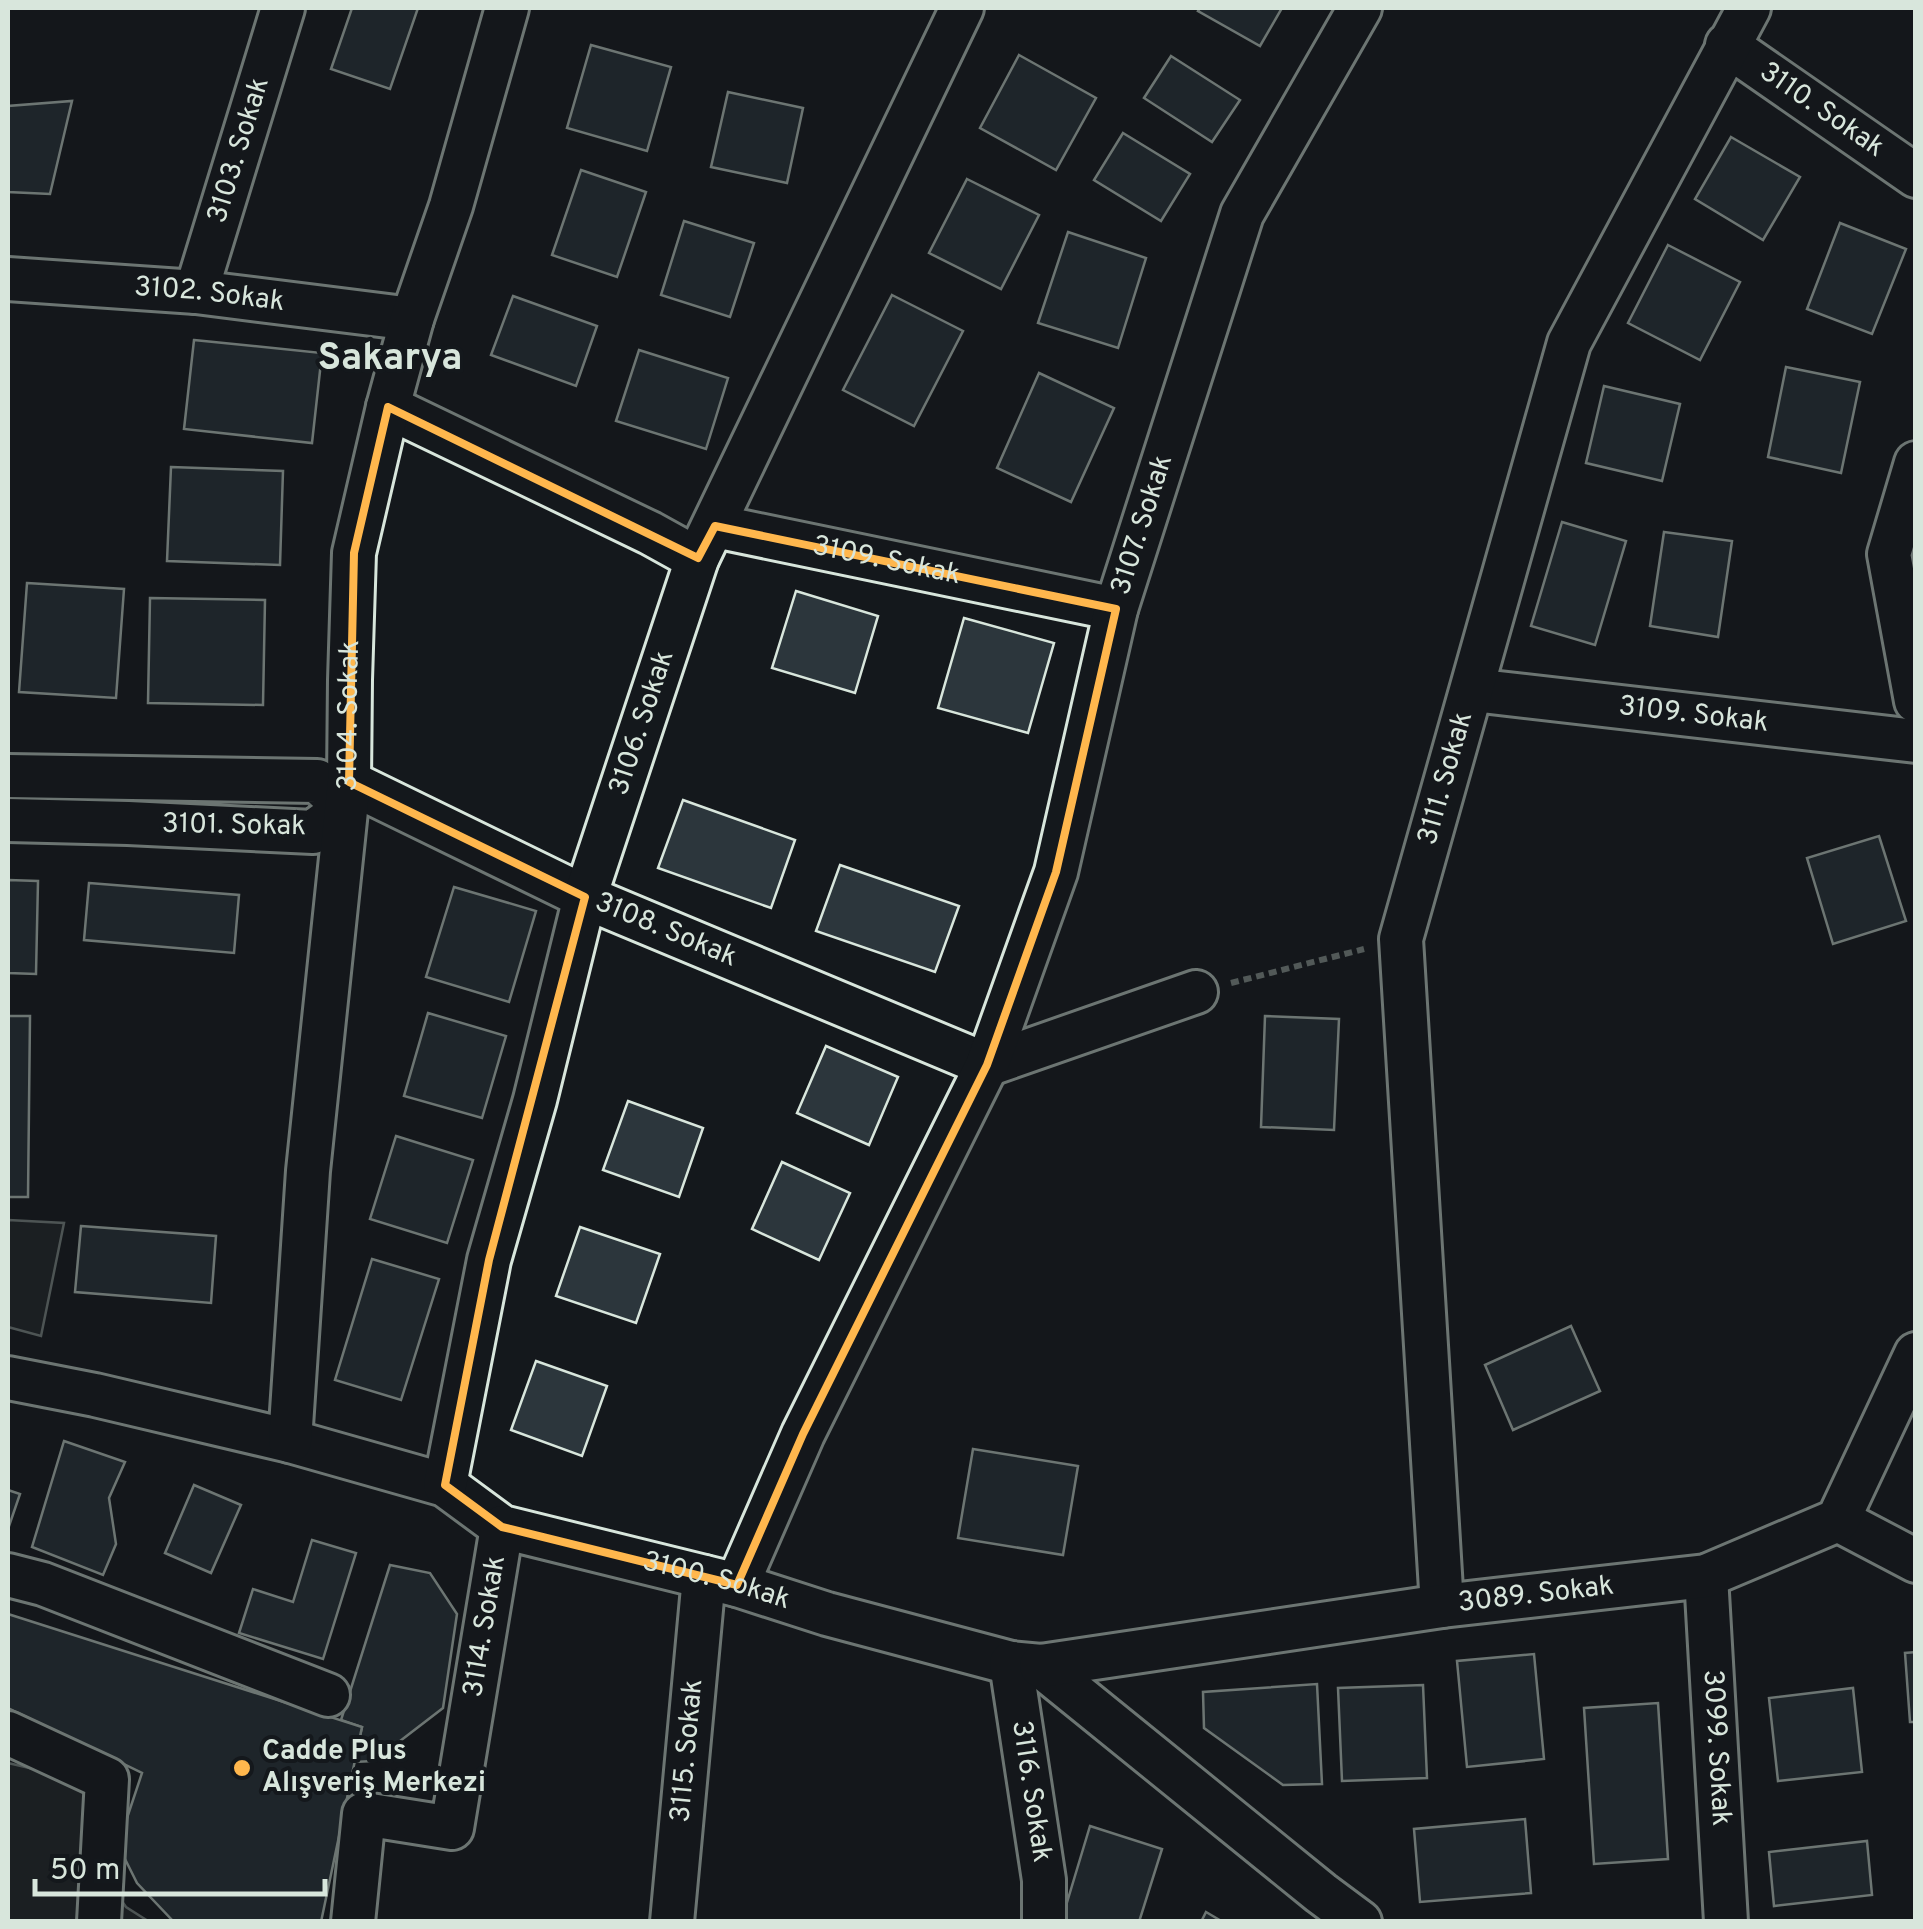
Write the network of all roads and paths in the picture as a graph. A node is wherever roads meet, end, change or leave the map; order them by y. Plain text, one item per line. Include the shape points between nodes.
1 (283, 8) edge
2 (507, 8) edge
3 (962, 8) edge
4 (1360, 8) edge
5 (1749, 8) edge
6 (1727, 45) junction
7 (1916, 176) edge
8 (8, 279) edge
9 (196, 292) junction
10 (412, 319) junction
11 (388, 407) junction
12 (1916, 463) edge
13 (706, 542) junction
14 (1116, 609) junction
15 (1473, 690) junction
16 (1916, 701) edge
17 (1916, 741) edge
18 (8, 776) edge
19 (348, 795) junction
20 (8, 820) edge
21 (585, 897) junction
22 (1401, 939) junction
23 (1196, 992) joint
24 (987, 1065) junction
25 (1916, 1354) edge
26 (8, 1378) edge
27 (290, 1442) junction
28 (445, 1485) junction
29 (1838, 1520) junction
30 (502, 1527) junction
31 (1916, 1561) edge
32 (8, 1576) edge
33 (1706, 1576) junction
34 (720, 1582) junction
35 (1442, 1606) junction
36 (1026, 1664) junction
37 (328, 1695) dead end
38 (8, 1732) edge
39 (99, 1922) edge
40 (353, 1922) edge
41 (672, 1922) edge
42 (1044, 1922) edge
43 (1360, 1922) edge
44 (1726, 1922) edge

1 - 9 street, 3103. Sokak
2 - 10 street, 3104. Sokak
3 - 13 street, 3106. Sokak
4 - 14 street, 3107. Sokak via 1242,214
5 - 6 street, 3111. Sokak
6 - 7 street, 3110. Sokak
6 - 15 street, 3111. Sokak via 1569,343
8 - 9 street, 3102. Sokak
9 - 10 street, 3102. Sokak
10 - 11 street, 3104. Sokak
11 - 13 street, 3109. Sokak via 650,534
11 - 19 street, 3104. Sokak via 354,554
12 - 16 street via 1890,554
13 - 14 street, 3109. Sokak
13 - 21 street, 3106. Sokak
14 - 24 street, 3107. Sokak via 1056,872
15 - 17 street, 3109. Sokak
15 - 22 street, 3111. Sokak
18 - 19 street, 3101. Sokak via 317,781
19 - 20 street, 3101. Sokak via 313,832
19 - 21 street, 3108. Sokak
19 - 27 street, 3104. Sokak via 308,1171
21 - 24 street, 3108. Sokak
21 - 28 street, 3106. Sokak via 489,1260
22 - 23 path
22 - 35 street, 3111. Sokak
23 - 24 street
24 - 34 street, 3107. Sokak via 803,1434
25 - 29 street
26 - 27 street, 3100. Sokak
27 - 28 street, 3100. Sokak
28 - 30 street, 3100. Sokak
29 - 31 street
29 - 33 street, 3089. Sokak
30 - 34 street, 3100. Sokak
30 - 40 street, 3114. Sokak via 452,1828 364,1814
32 - 37 street
33 - 35 street, 3089. Sokak
33 - 44 street, 3099. Sokak
34 - 36 street, 3100. Sokak
34 - 41 street, 3115. Sokak
35 - 36 street, 3089. Sokak
36 - 42 street, 3116. Sokak
36 - 43 street, 3100. Sokak
38 - 39 street via 107,1778

